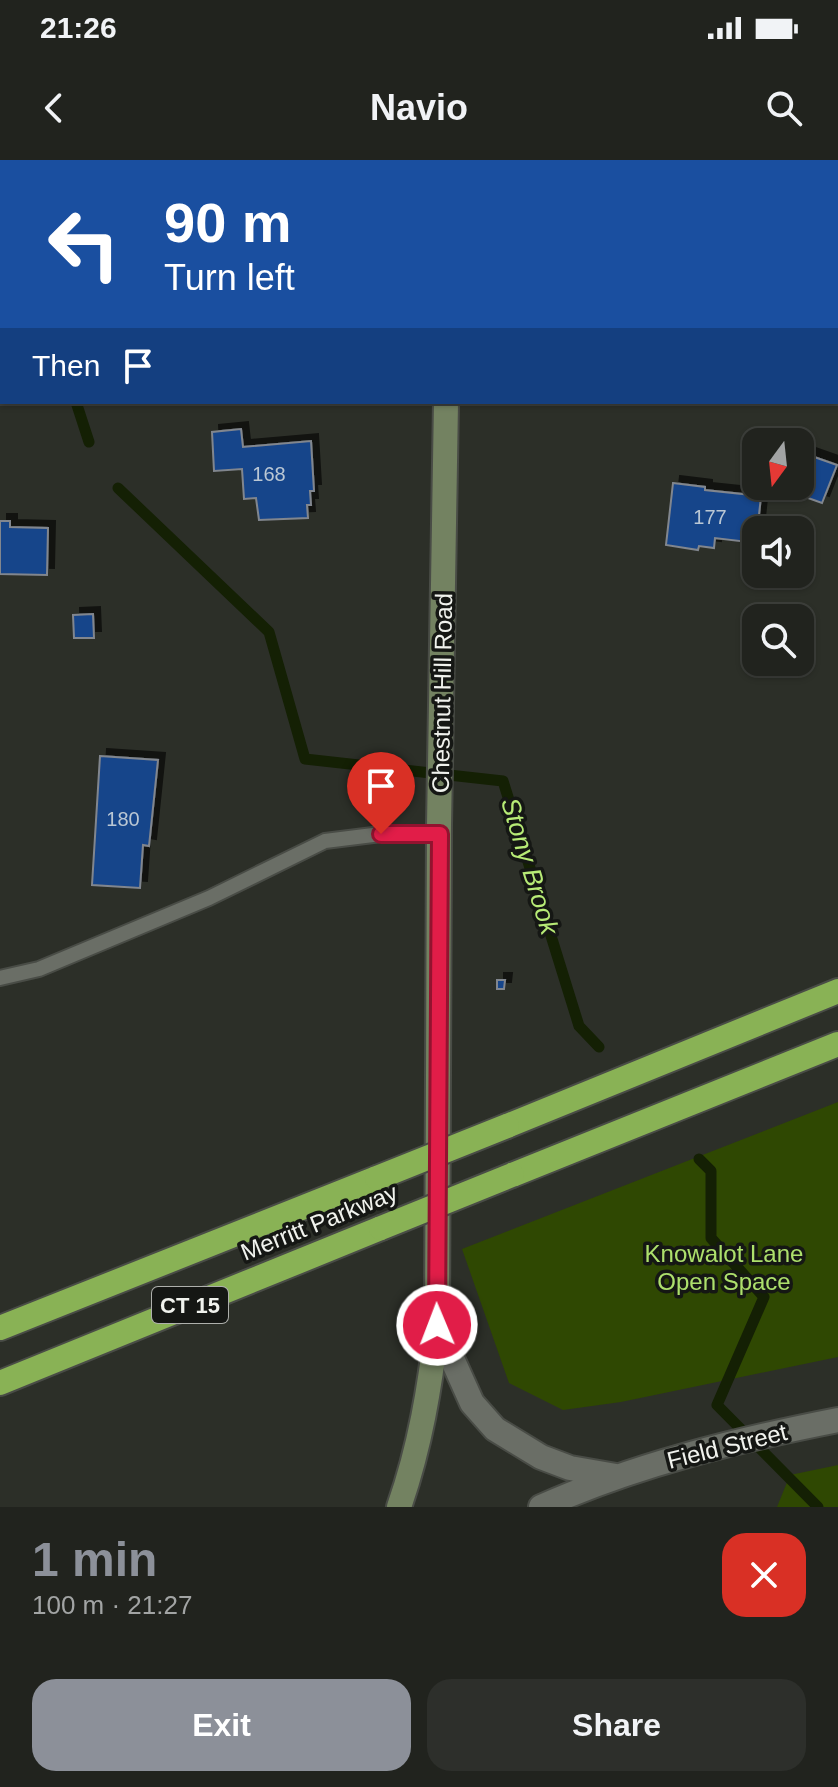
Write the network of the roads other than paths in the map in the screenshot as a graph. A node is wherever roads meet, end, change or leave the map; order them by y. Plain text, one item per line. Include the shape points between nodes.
1 (446, 404) edge
2 (440, 830) junction
3 (0, 978) edge
4 (838, 991) edge
5 (838, 1044) edge
6 (437, 1325) junction
7 (0, 1328) edge
8 (0, 1383) edge
9 (838, 1420) edge
10 (616, 1476) junction
11 (399, 1507) edge
12 (541, 1507) edge

1 - 2 main road, Chestnut Hill Road
2 - 3 lane via 325,841 181,910 39,969
2 - 6 main road, Chestnut Hill Road
4 - 7 highway, Merritt Parkway / CT 15, bridge
5 - 8 highway, Merritt Parkway / CT 15, bridge
6 - 10 street, Field Street via 472,1403 495,1429 541,1457
6 - 11 main road, Chestnut Hill Road via 428,1401
9 - 10 street, Field Street
10 - 12 street, Field Street

